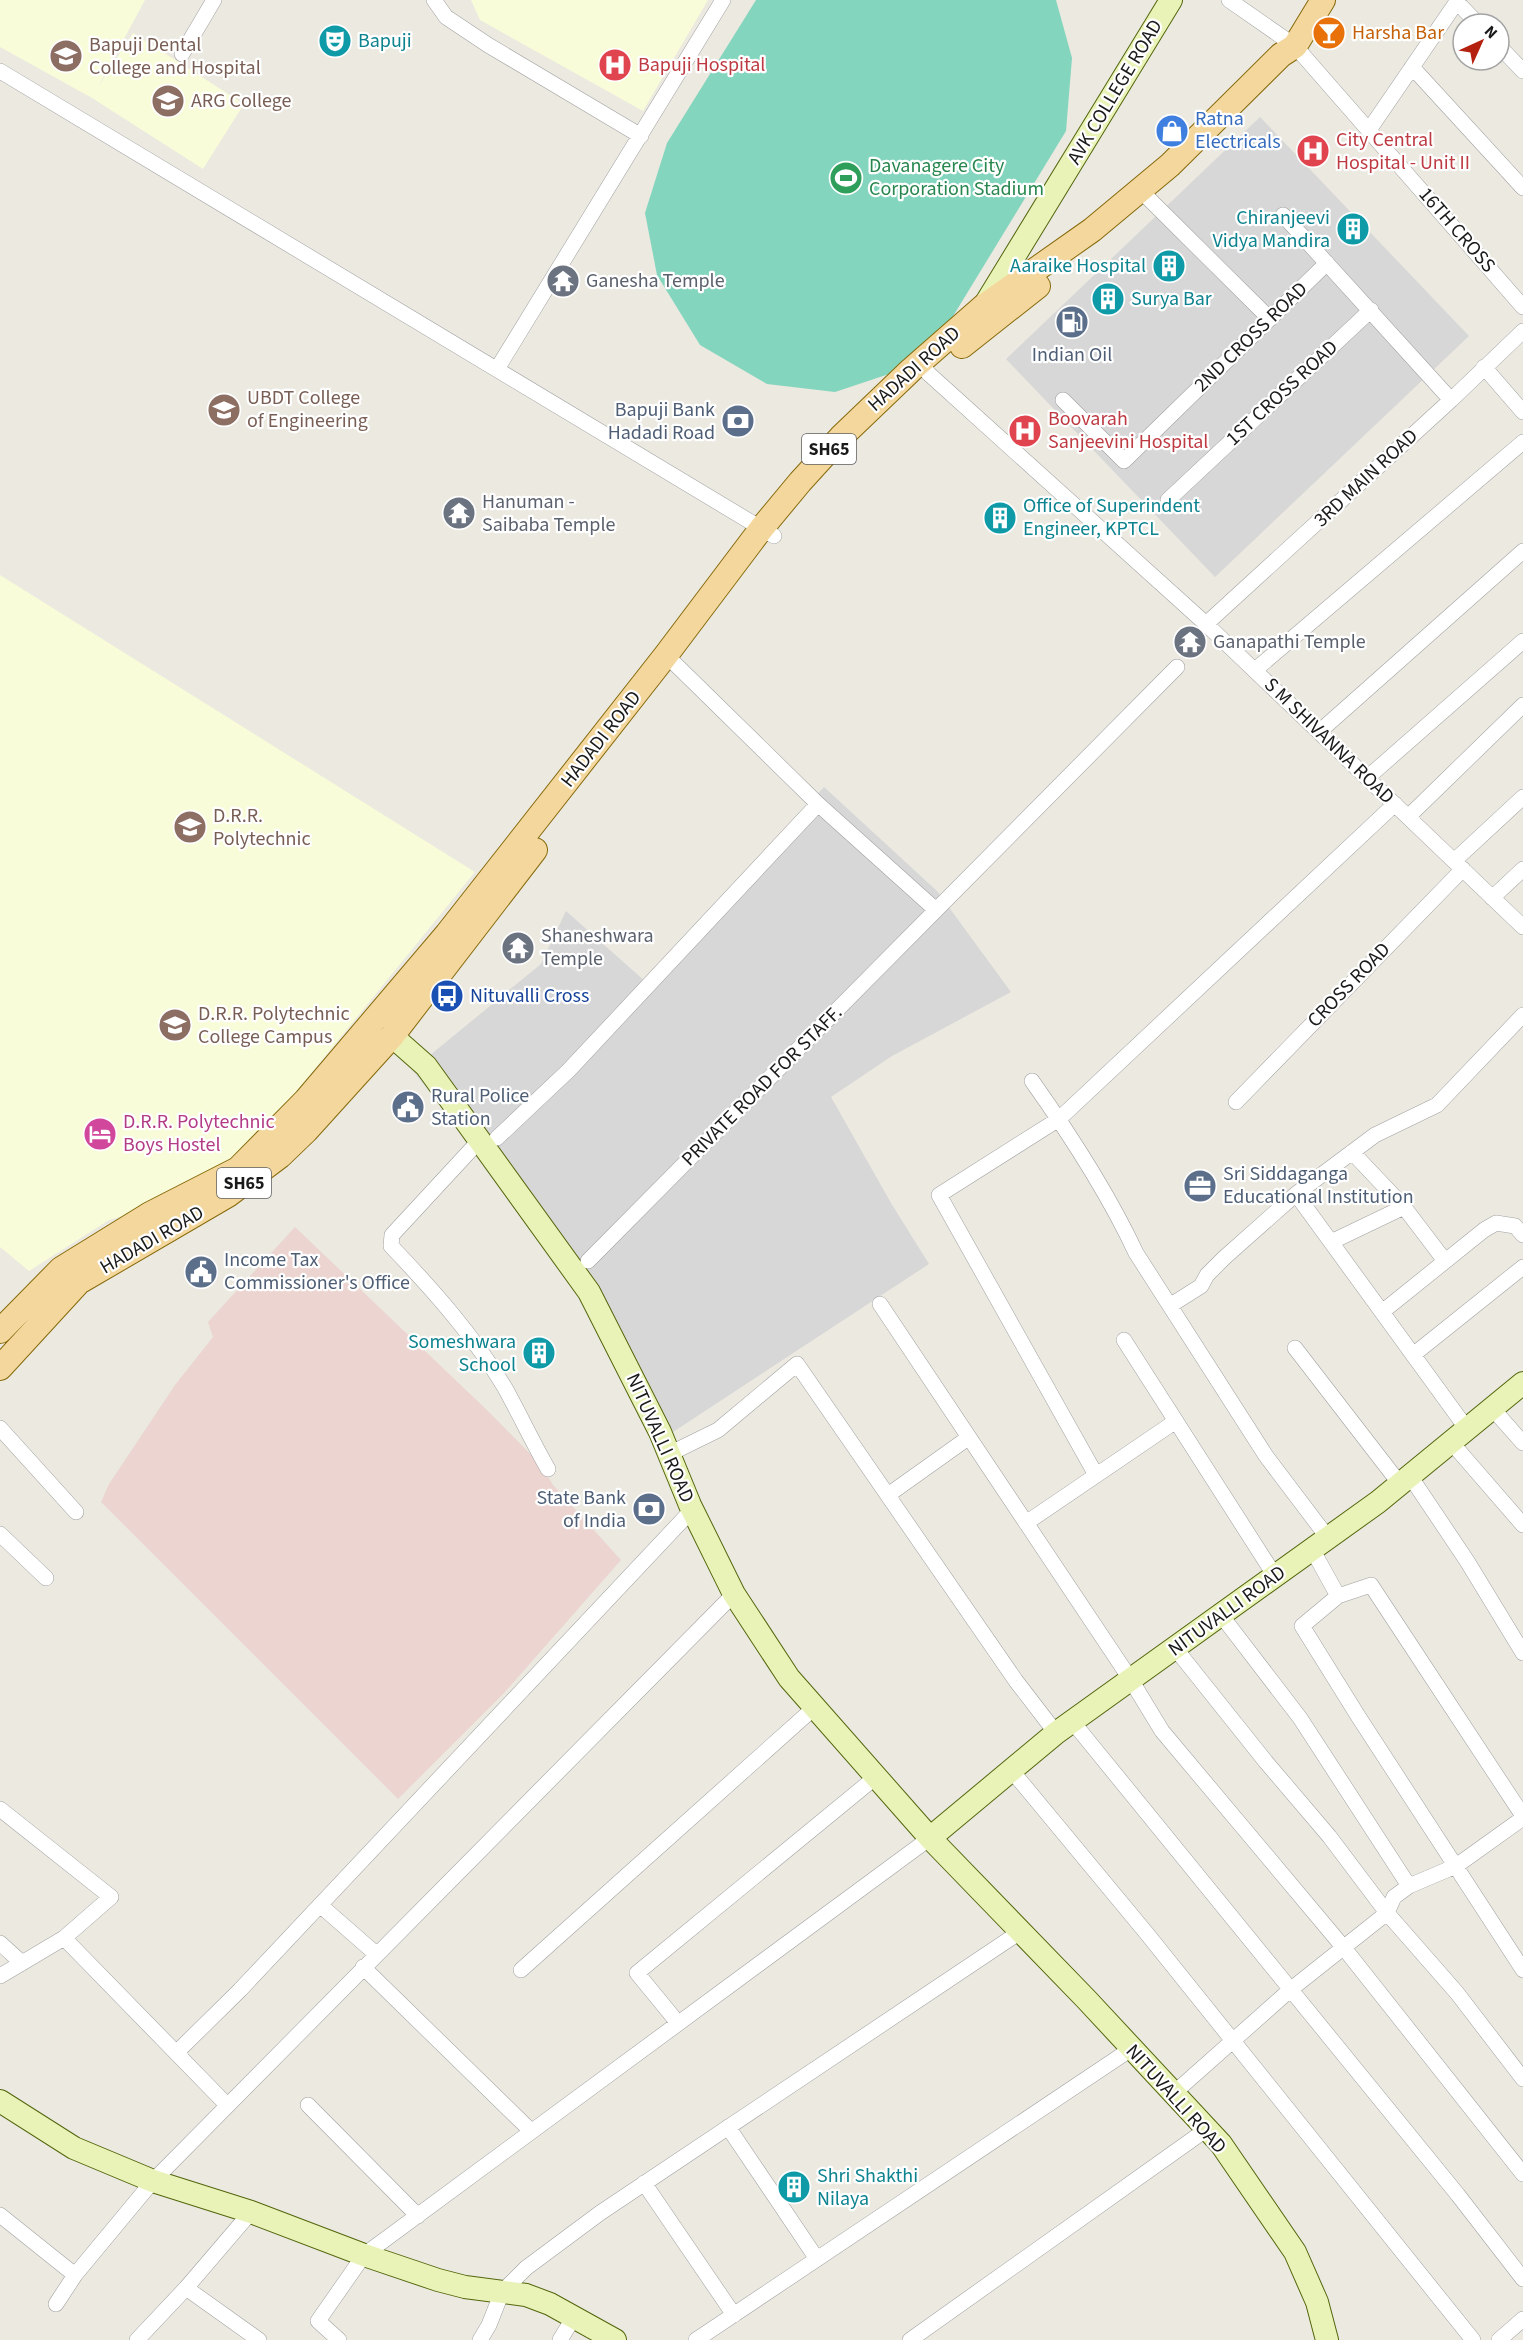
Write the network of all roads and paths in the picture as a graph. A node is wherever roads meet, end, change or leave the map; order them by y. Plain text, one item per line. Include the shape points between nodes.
1 (214, 0) edge
2 (434, 0) edge
3 (723, 0) edge
4 (1171, 0) edge
5 (1229, 0) edge
6 (1323, 0) edge
7 (1457, 1) edge
8 (1295, 46) junction
9 (182, 54) dead end
10 (1511, 58) edge
11 (1412, 67) junction
12 (0, 71) edge
13 (1523, 71) edge
14 (1369, 130) junction
15 (641, 136) junction
16 (1523, 188) edge
17 (1145, 195) junction
18 (1283, 215) dead end
19 (1021, 245) junction
20 (1327, 263) junction
21 (1036, 279) junction
22 (984, 306) junction
23 (1523, 307) edge
24 (1371, 310) junction
25 (1270, 319) junction
26 (1523, 331) edge
27 (1484, 367) junction
28 (925, 368) junction
29 (497, 369) junction
30 (1063, 400) dead end
31 (1451, 400) junction
32 (1523, 412) edge
33 (1523, 442) edge
34 (1168, 500) dead end
35 (768, 532) junction
36 (1523, 551) edge
37 (1206, 624) junction
38 (1523, 641) edge
39 (671, 660) junction
40 (1177, 667) dead end
41 (1255, 670) junction
42 (1523, 705) edge
43 (1319, 732) junction
44 (1367, 778) junction
45 (1523, 797) edge
46 (818, 804) junction
47 (1395, 804) junction
48 (1408, 817) junction
49 (1458, 865) junction
50 (1523, 869) edge
51 (1492, 898) junction
52 (936, 910) junction
53 (1523, 927) edge
54 (1523, 1015) edge
55 (392, 1036) junction
56 (1032, 1081) dead end
57 (1236, 1102) dead end
58 (1059, 1119) junction
59 (488, 1139) junction
60 (1352, 1152) junction
61 (1296, 1194) junction
62 (1404, 1207) junction
63 (1523, 1235) edge
64 (1330, 1242) junction
65 (588, 1261) dead end
66 (1445, 1261) junction
67 (1523, 1268) edge
68 (880, 1304) dead end
69 (1171, 1305) junction
70 (1382, 1312) junction
71 (0, 1331) edge
72 (1124, 1340) dead end
73 (1295, 1348) dead end
74 (1413, 1355) junction
75 (0, 1368) edge
76 (1523, 1383) edge
77 (1492, 1408) junction
78 (1176, 1421) junction
79 (0, 1428) edge
80 (1459, 1435) junction
81 (969, 1438) junction
82 (1523, 1443) edge
83 (669, 1454) junction
84 (548, 1469) dead end
85 (1096, 1475) junction
86 (1405, 1480) junction
87 (888, 1495) junction
88 (692, 1510) junction
89 (76, 1512) dead end
90 (1026, 1523) junction
91 (1523, 1525) edge
92 (0, 1534) edge
93 (1320, 1543) junction
94 (1275, 1576) junction
95 (46, 1578) dead end
96 (734, 1594) junction
97 (1338, 1596) junction
98 (1221, 1615) junction
99 (1175, 1648) junction
100 (1523, 1653) edge
101 (1131, 1680) junction
102 (815, 1707) junction
103 (1064, 1727) junction
104 (1012, 1771) junction
105 (877, 1776) junction
106 (0, 1809) edge
107 (1523, 1817) edge
108 (930, 1838) junction
109 (1456, 1866) junction
110 (1409, 1886) junction
111 (320, 1905) junction
112 (1387, 1913) junction
113 (1020, 1932) junction
114 (64, 1938) junction
115 (0, 1943) edge
116 (1344, 1948) junction
117 (376, 1954) junction
118 (22, 1963) junction
119 (363, 1967) junction
120 (521, 1970) dead end
121 (1523, 1970) edge
122 (0, 1976) edge
123 (1290, 1990) junction
124 (678, 2023) junction
125 (1233, 2041) junction
126 (1131, 2049) junction
127 (176, 2053) junction
128 (1523, 2079) edge
129 (1174, 2093) junction
130 (0, 2101) edge
131 (227, 2105) junction
132 (308, 2105) dead end
133 (728, 2127) junction
134 (1207, 2129) junction
135 (531, 2131) junction
136 (1523, 2174) edge
137 (153, 2181) junction
138 (644, 2183) junction
139 (251, 2212) junction
140 (0, 2215) edge
141 (418, 2216) junction
142 (364, 2255) junction
143 (817, 2259) junction
144 (75, 2275) junction
145 (1523, 2279) edge
146 (186, 2288) junction
147 (502, 2292) junction
148 (56, 2304) dead end
149 (734, 2315) junction
150 (574, 2317) junction
151 (1523, 2319) edge
152 (137, 2340) edge
153 (259, 2340) edge
154 (339, 2340) edge
155 (480, 2340) edge
156 (560, 2340) edge
157 (615, 2340) edge
158 (696, 2340) edge
159 (910, 2340) edge
160 (1327, 2340) edge
161 (1473, 2340) edge
162 (1499, 2340) edge

1 - 9 street
2 - 15 street via 446,17 488,45
3 - 15 street
4 - 19 street, AVK COLLEGE ROAD
5 - 8 street, 16TH CROSS
6 - 8 main road, HADADI ROAD / SH65
7 - 11 street
8 - 14 street, 16TH CROSS
8 - 17 main road, HADADI ROAD / SH65 via 1281,55 1170,165
10 - 13 street
11 - 14 street
11 - 16 street
12 - 29 street
14 - 23 street, 16TH CROSS
15 - 29 street
17 - 21 main road, HADADI ROAD / SH65 via 1092,230
17 - 25 street
18 - 20 street
19 - 21 street
19 - 22 street, AVK COLLEGE ROAD
20 - 24 street
20 - 25 street, 2ND CROSS ROAD
21 - 22 main road, HADADI ROAD / SH65
21 - 28 main road via 981,330
22 - 28 main road, HADADI ROAD / SH65
24 - 31 street
24 - 34 street, 1ST CROSS ROAD
25 - 30 street, 2ND CROSS ROAD via 1124,460
26 - 27 street, 3RD MAIN ROAD
27 - 31 street, 3RD MAIN ROAD
27 - 32 street
28 - 35 main road, HADADI ROAD / SH65 via 841,437 800,482
28 - 37 street, S M SHIVANNA ROAD
29 - 35 street
31 - 37 street, 3RD MAIN ROAD
33 - 41 street
35 - 39 main road, HADADI ROAD / SH65
36 - 43 street
37 - 41 street, S M SHIVANNA ROAD
38 - 44 street
39 - 46 street
39 - 55 main road, HADADI ROAD / SH65
39 - 71 main road, HADADI ROAD / SH65 via 306,1100 238,1169 150,1214 61,1269
40 - 52 street, PRIVATE ROAD FOR STAFF.
41 - 43 street, S M SHIVANNA ROAD
42 - 48 street
43 - 44 street, S M SHIVANNA ROAD
44 - 47 street, S M SHIVANNA ROAD
45 - 49 street, CROSS ROAD
46 - 52 street
46 - 59 street via 569,1070
47 - 48 street, S M SHIVANNA ROAD
47 - 58 street
48 - 49 street, S M SHIVANNA ROAD
49 - 51 street, S M SHIVANNA ROAD
49 - 57 street, CROSS ROAD
50 - 51 street
51 - 53 street, S M SHIVANNA ROAD
52 - 65 street, PRIVATE ROAD FOR STAFF.
54 - 60 street via 1437,1105 1375,1135
55 - 59 street, NITUVALLI ROAD via 426,1066
55 - 75 main road, HADADI ROAD / SH65 via 280,1155 228,1195 79,1282
56 - 58 street
58 - 69 street via 1119,1217 1136,1253
58 - 85 street via 939,1195
59 - 83 street, NITUVALLI ROAD via 533,1213 589,1292
59 - 84 street via 392,1235 391,1246 442,1299 505,1388
60 - 61 street
60 - 62 street
61 - 64 street
61 - 69 street via 1224,1258 1201,1286
62 - 64 street
62 - 66 street
63 - 66 street via 1515,1226 1496,1223
64 - 70 street
66 - 70 street
67 - 74 street
68 - 81 street
69 - 93 street
70 - 74 street
72 - 78 street
73 - 86 street
74 - 80 street
76 - 77 street, NITUVALLI ROAD
77 - 80 street, NITUVALLI ROAD
77 - 82 street
78 - 85 street
78 - 94 street
79 - 89 street
80 - 86 street, NITUVALLI ROAD
80 - 91 street
81 - 87 street
81 - 90 street
83 - 87 street via 718,1430 797,1364
83 - 88 street, NITUVALLI ROAD
85 - 90 street
86 - 93 street, NITUVALLI ROAD
86 - 100 street via 1467,1561
87 - 103 street via 1016,1681
88 - 96 street, NITUVALLI ROAD
88 - 111 street
90 - 101 street
92 - 95 street
93 - 94 street, NITUVALLI ROAD
93 - 97 street
94 - 98 street, NITUVALLI ROAD
96 - 102 street, NITUVALLI ROAD via 789,1678
96 - 117 street
97 - 107 street via 1371,1585
97 - 109 street via 1302,1626
98 - 99 street, NITUVALLI ROAD
98 - 110 street via 1300,1718
99 - 101 street, NITUVALLI ROAD
99 - 112 street
101 - 103 street, NITUVALLI ROAD
101 - 116 street via 1162,1731
102 - 105 street, NITUVALLI ROAD
102 - 120 street
103 - 104 street, NITUVALLI ROAD
103 - 123 street
104 - 108 street, NITUVALLI ROAD
104 - 125 street
105 - 108 street, NITUVALLI ROAD
105 - 124 street via 637,1973
106 - 114 street via 111,1897
107 - 109 street
108 - 113 street, NITUVALLI ROAD
108 - 124 street
109 - 110 street
109 - 121 street
110 - 112 street via 1394,1897
111 - 117 street
111 - 127 street
112 - 116 street
112 - 128 street
113 - 126 street, NITUVALLI ROAD
113 - 133 street
114 - 118 street
114 - 127 street
115 - 118 street
116 - 123 street
116 - 136 street
117 - 119 street
118 - 122 street
119 - 131 street
119 - 135 street
123 - 125 street
123 - 145 street
124 - 135 street
125 - 129 street
125 - 161 street
126 - 129 street, NITUVALLI ROAD
126 - 143 street
127 - 131 street
129 - 134 street, NITUVALLI ROAD
130 - 137 street via 74,2148
131 - 137 street
132 - 141 street
133 - 138 street
133 - 143 street
134 - 159 street
134 - 160 street, NITUVALLI ROAD via 1295,2252 1317,2302
135 - 141 street
137 - 139 street
137 - 144 street
138 - 147 street via 526,2268
138 - 149 street
139 - 142 street
139 - 146 street
140 - 144 street
141 - 142 street
142 - 147 street via 447,2282
142 - 154 street via 318,2321
143 - 149 street
144 - 148 street
146 - 152 street
146 - 153 street
147 - 150 street via 526,2295
147 - 155 street
149 - 158 street
150 - 156 street
150 - 157 street
151 - 162 street

